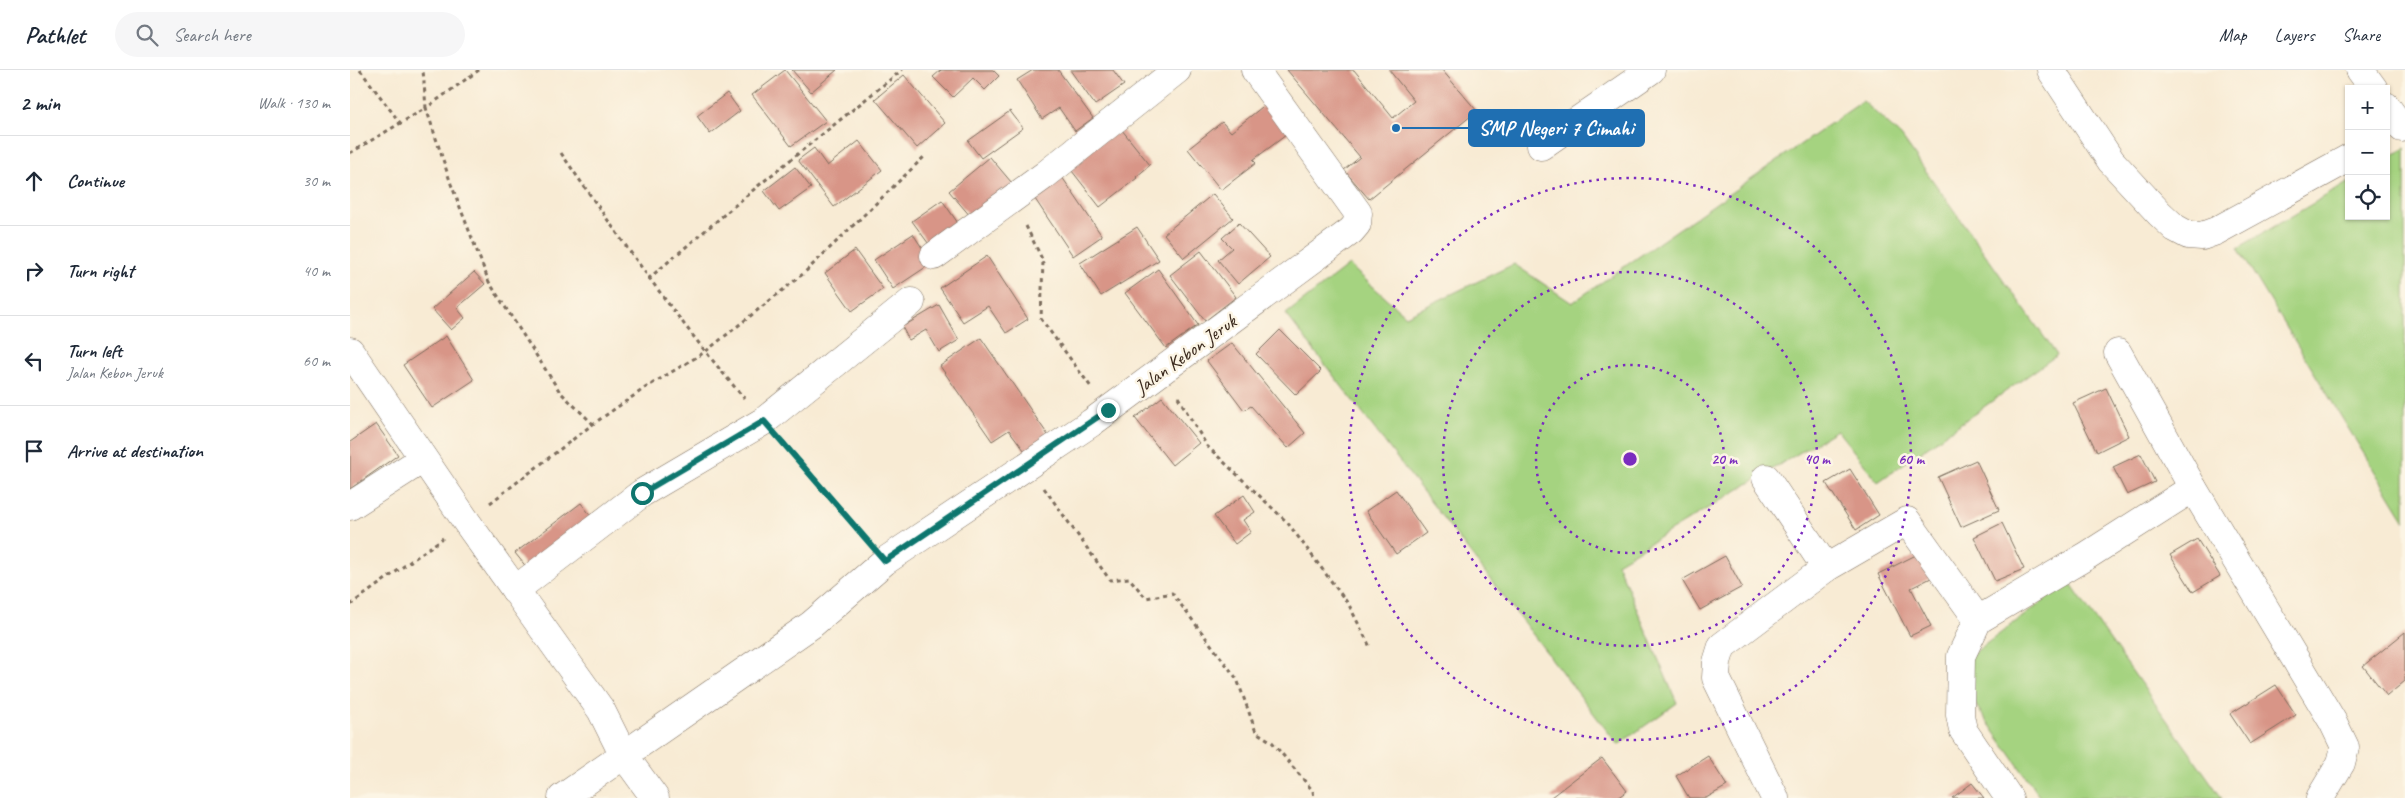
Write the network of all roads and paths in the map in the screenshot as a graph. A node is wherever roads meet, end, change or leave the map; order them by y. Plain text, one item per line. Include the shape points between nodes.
1 (360, 70) edge
2 (423, 70) edge
3 (479, 70) edge
4 (902, 70) edge
5 (1177, 70) edge
6 (1255, 70) edge
7 (1651, 70) edge
8 (2051, 70) edge
9 (2360, 70) edge
10 (2371, 85) edge
11 (426, 108) junction
12 (2390, 114) edge
13 (401, 124) junction
14 (2398, 131) edge
15 (1541, 146) dead end
16 (350, 153) edge
17 (561, 153) dead end
18 (926, 155) dead end
19 (2345, 160) edge
20 (1012, 198) junction
21 (934, 256) dead end
22 (648, 279) junction
23 (911, 302) dead end
24 (350, 351) edge
25 (705, 352) junction
26 (2118, 353) dead end
27 (1162, 370) junction
28 (1108, 410) junction
29 (764, 421) junction
30 (593, 424) junction
31 (423, 459) junction
32 (1027, 466) junction
33 (1766, 478) dead end
34 (2193, 488) junction
35 (350, 506) edge
36 (466, 521) junction
37 (885, 561) junction
38 (1826, 568) junction
39 (515, 590) junction
40 (350, 605) edge
41 (1978, 620) junction
42 (1370, 647) dead end
43 (623, 754) junction
44 (562, 798) edge
45 (655, 798) edge
46 (1314, 798) edge
47 (1775, 798) edge
48 (2009, 798) edge
49 (2320, 798) edge

1 - 13 path
2 - 11 path
3 - 11 path
4 - 22 path
5 - 20 street
6 - 27 street, Jalan Kebon Jeruk via 1358,213 1357,224 1332,246
7 - 15 street
8 - 19 street via 2111,162 2164,218 2188,234 2202,236 2216,230
9 - 10 street
11 - 13 path
11 - 30 path via 450,184 489,282 560,392
12 - 14 street
13 - 16 path
17 - 22 path
18 - 25 path via 803,274
20 - 21 street
20 - 28 path via 1043,261 1041,319
22 - 25 path
23 - 29 street
24 - 31 street
25 - 29 path
25 - 30 path
26 - 34 street
27 - 28 street, Jalan Kebon Jeruk
27 - 42 path via 1207,446 1287,522 1349,605
28 - 32 street, Jalan Kebon Jeruk
29 - 37 path
29 - 39 street via 642,493
30 - 36 path
31 - 35 street
31 - 36 street
32 - 37 street, Jalan Kebon Jeruk
32 - 46 path via 1110,580 1129,578 1146,598 1172,593 1238,679 1256,732 1272,742 1313,791
33 - 38 street
34 - 41 street
34 - 49 street via 2345,747 2342,764
36 - 39 street
36 - 40 path
37 - 43 street, Jalan Kebon Jeruk via 811,625
38 - 41 street via 1907,521
38 - 47 street via 1722,646 1717,662 1716,678
39 - 43 street via 601,710
41 - 48 street via 1961,656 1960,714 1964,730
43 - 44 street, Jalan Kebon Jeruk
43 - 45 street

